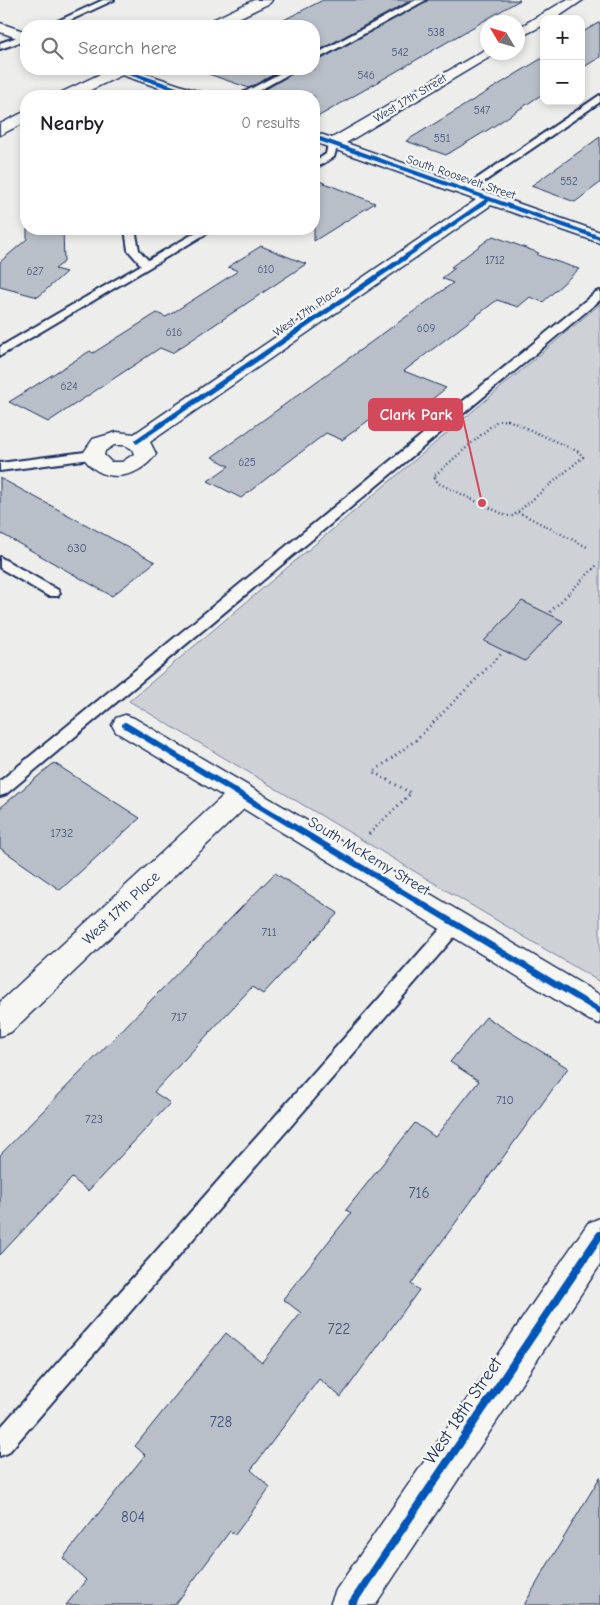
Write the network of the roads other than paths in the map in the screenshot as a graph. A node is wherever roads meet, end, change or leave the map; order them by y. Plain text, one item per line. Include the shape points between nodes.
1 (110, 0) edge
2 (265, 0) edge
3 (422, 0) edge
4 (576, 0) edge
5 (551, 15) edge
6 (65, 20) edge
7 (223, 20) edge
8 (540, 21) edge
9 (0, 27) edge
10 (525, 30) edge
11 (20, 35) edge
12 (20, 39) edge
13 (0, 46) edge
14 (320, 55) edge
15 (480, 57) edge
16 (109, 75) edge
17 (138, 75) edge
18 (282, 75) edge
19 (78, 90) edge
20 (180, 90) edge
21 (254, 90) edge
22 (600, 98) edge
23 (20, 119) edge
24 (0, 130) edge
25 (320, 139) edge
26 (333, 144) junction
27 (320, 162) edge
28 (465, 190) junction
29 (489, 199) junction
30 (130, 235) edge
31 (199, 235) edge
32 (600, 238) edge
33 (148, 265) junction
34 (600, 294) edge
35 (0, 352) edge
36 (137, 441) junction
37 (93, 455) junction
38 (0, 467) edge
39 (0, 562) edge
40 (54, 593) dead end
41 (125, 725) dead end
42 (0, 790) edge
43 (242, 794) junction
44 (456, 923) junction
45 (600, 1011) edge
46 (0, 1022) edge
47 (600, 1235) edge
48 (0, 1444) edge
49 (351, 1605) edge

1 - 6 lane
2 - 7 street
3 - 14 lane
4 - 5 street
8 - 10 street
9 - 11 street
12 - 13 lane
15 - 26 street, West 17th Street
16 - 19 street
17 - 20 street
18 - 21 lane
22 - 28 lane
23 - 24 street
25 - 26 street, South Roosevelt Street
26 - 27 lane via 331,155
26 - 28 street, South Roosevelt Street
28 - 29 street, South Roosevelt Street
29 - 32 street, South Roosevelt Street
29 - 36 street, West 17th Place
30 - 33 lane via 134,253
31 - 33 lane
33 - 35 lane
34 - 42 lane
36 - 37 street via 122,438 105,441
36 - 37 street via 145,454 142,460 130,467 105,467
37 - 38 lane
39 - 40 lane
41 - 43 street, South McKemy Street
43 - 44 street, South McKemy Street
43 - 46 street, West 17th Place
44 - 45 street, South McKemy Street
44 - 48 lane
47 - 49 street, West 18th Street

